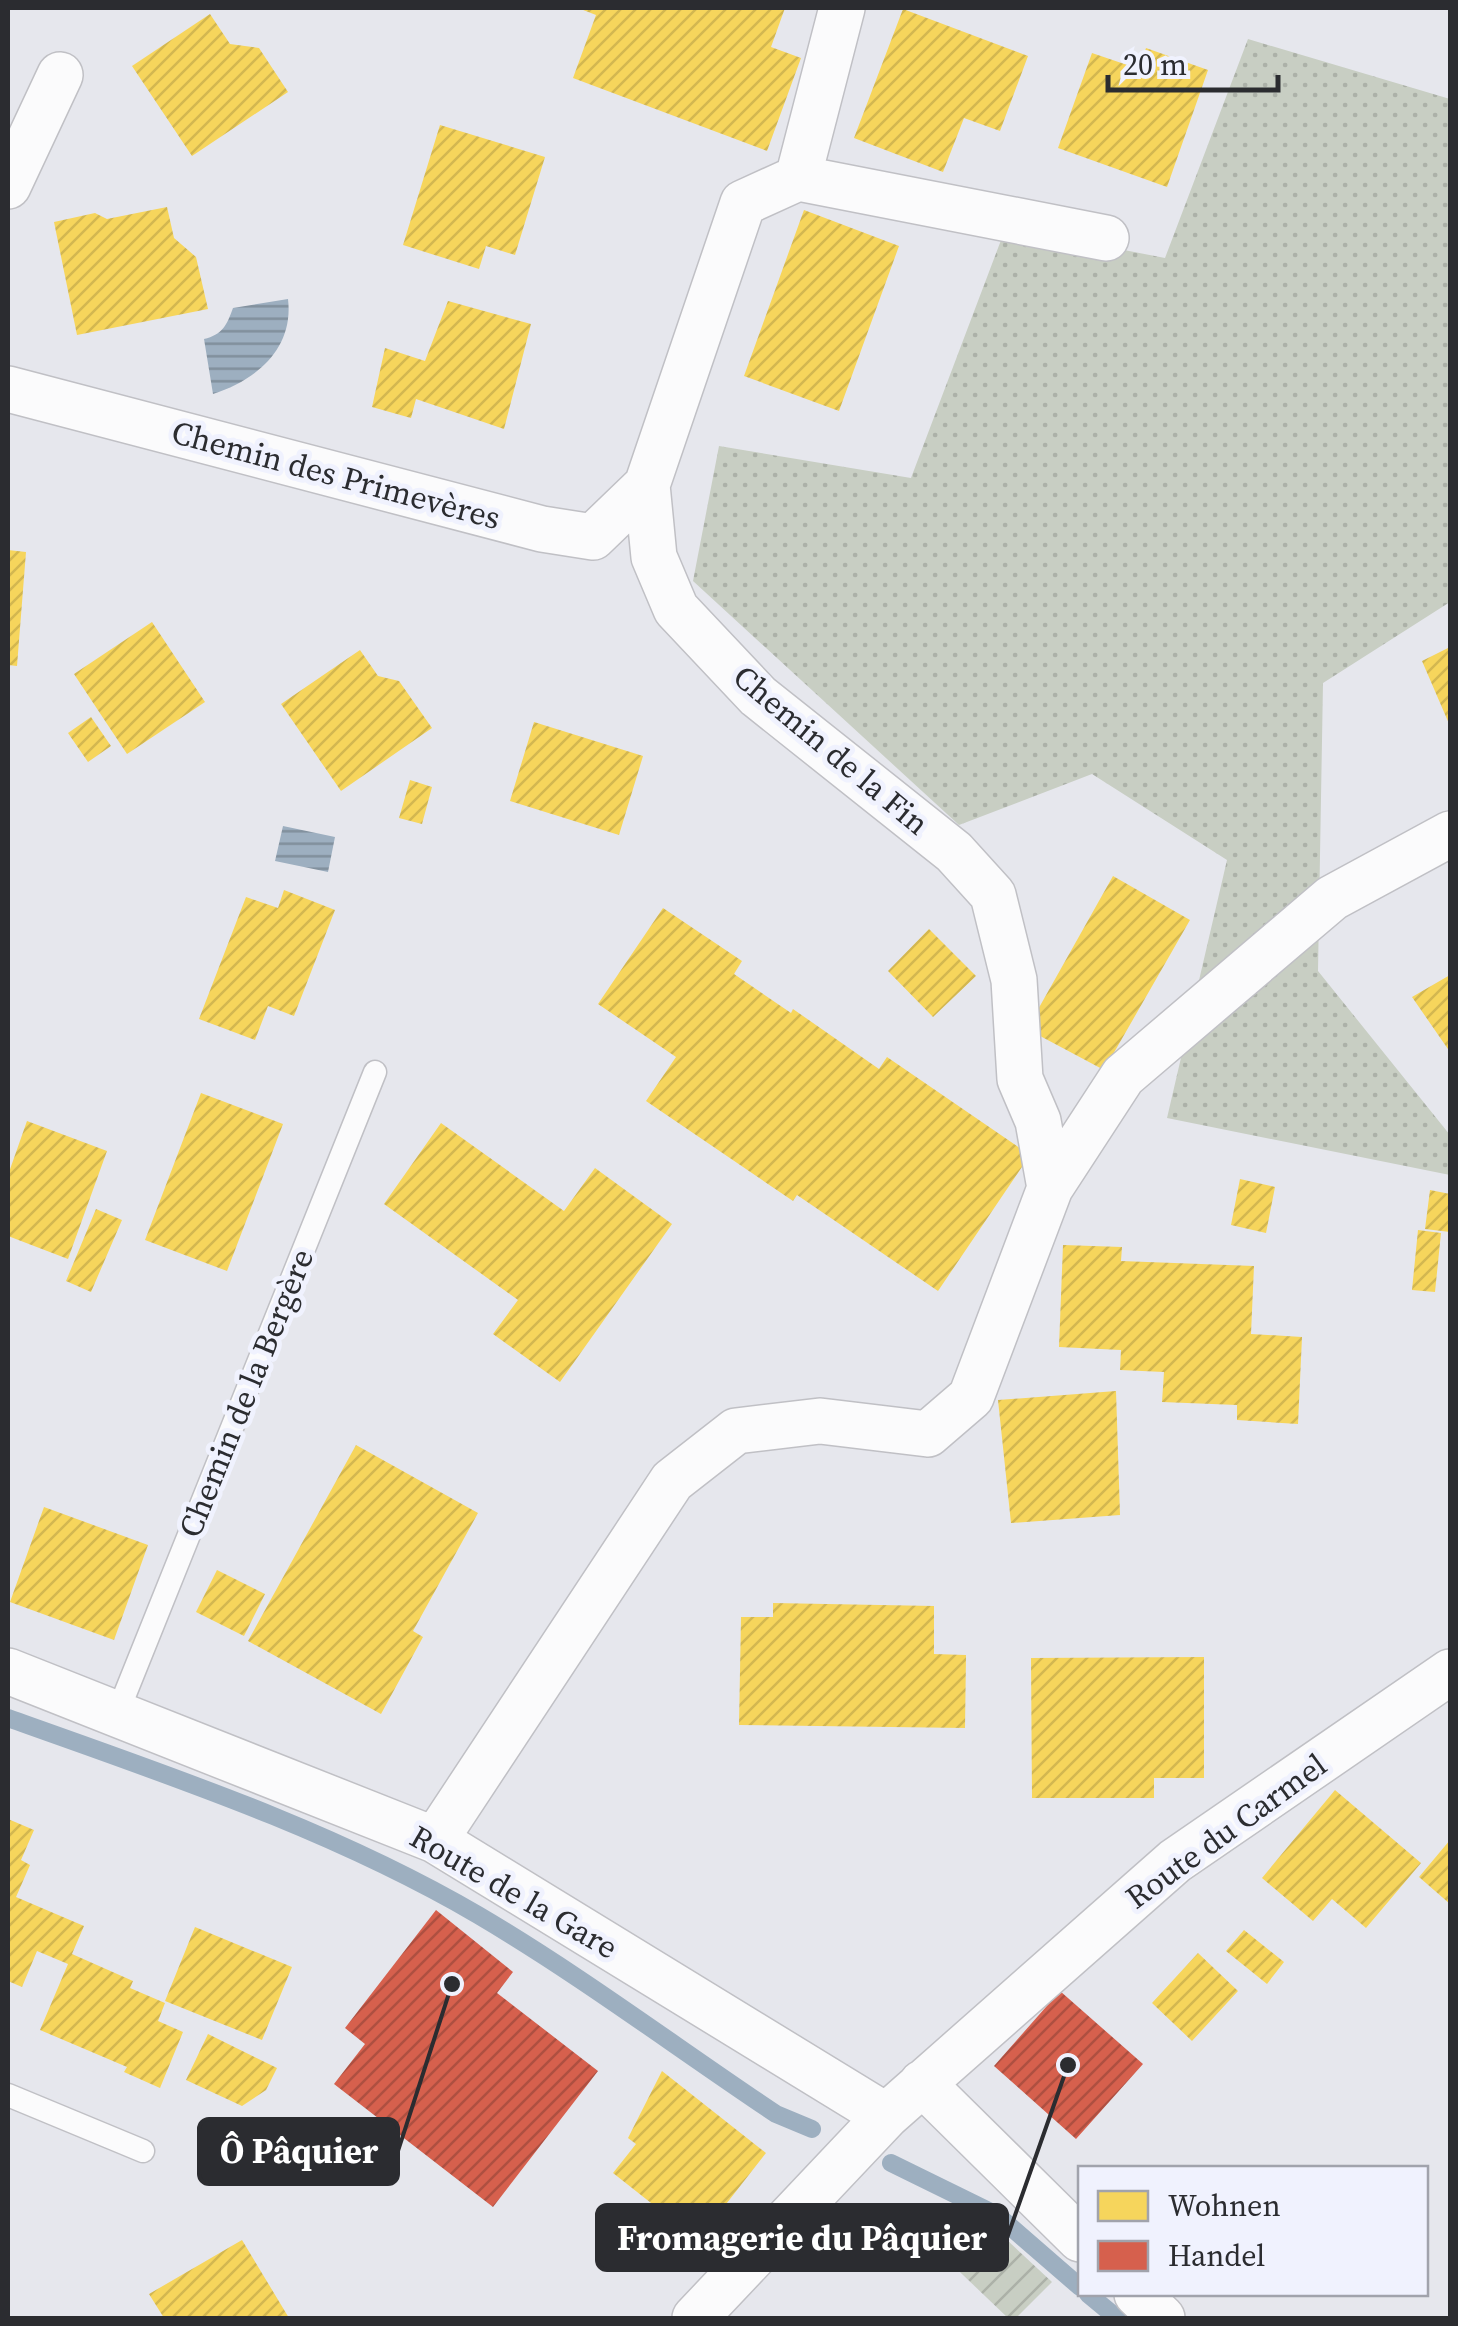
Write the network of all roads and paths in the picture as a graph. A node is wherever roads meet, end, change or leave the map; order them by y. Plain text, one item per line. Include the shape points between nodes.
1 (842, 8) edge
2 (60, 75) dead end
3 (798, 178) junction
4 (8, 186) edge
5 (1106, 238) dead end
6 (8, 388) edge
7 (647, 485) junction
8 (1450, 834) edge
9 (375, 1072) dead end
10 (1050, 1188) junction
11 (8, 1671) edge
12 (1450, 1672) edge
13 (117, 1714) junction
14 (435, 1840) junction
15 (922, 2083) junction
16 (8, 2096) edge
17 (886, 2116) junction
18 (143, 2151) dead end
19 (1078, 2236) edge
20 (1139, 2296) edge
21 (695, 2318) edge
22 (1162, 2318) edge

1 - 3 street
2 - 4 street
3 - 5 street
3 - 7 street, Chemin de la Fin via 743,203
6 - 7 street, Chemin des Primevères via 593,537
7 - 10 street, Chemin de la Fin via 654,557 676,609 758,696 954,852 993,895 1014,980 1020,1079 1038,1122
8 - 10 street via 1332,898 1123,1076
9 - 13 lane, Chemin de la Bergère
10 - 14 street via 971,1396 928,1434 820,1421 736,1431 672,1481
11 - 13 street, Route de la Gare
12 - 15 street, Route du Carmel via 1175,1861
13 - 14 street, Route de la Gare
14 - 17 street, Route de la Gare
15 - 17 street, Route du Carmel
15 - 19 street
16 - 18 lane
17 - 21 street, Route du Carmel
20 - 22 street

